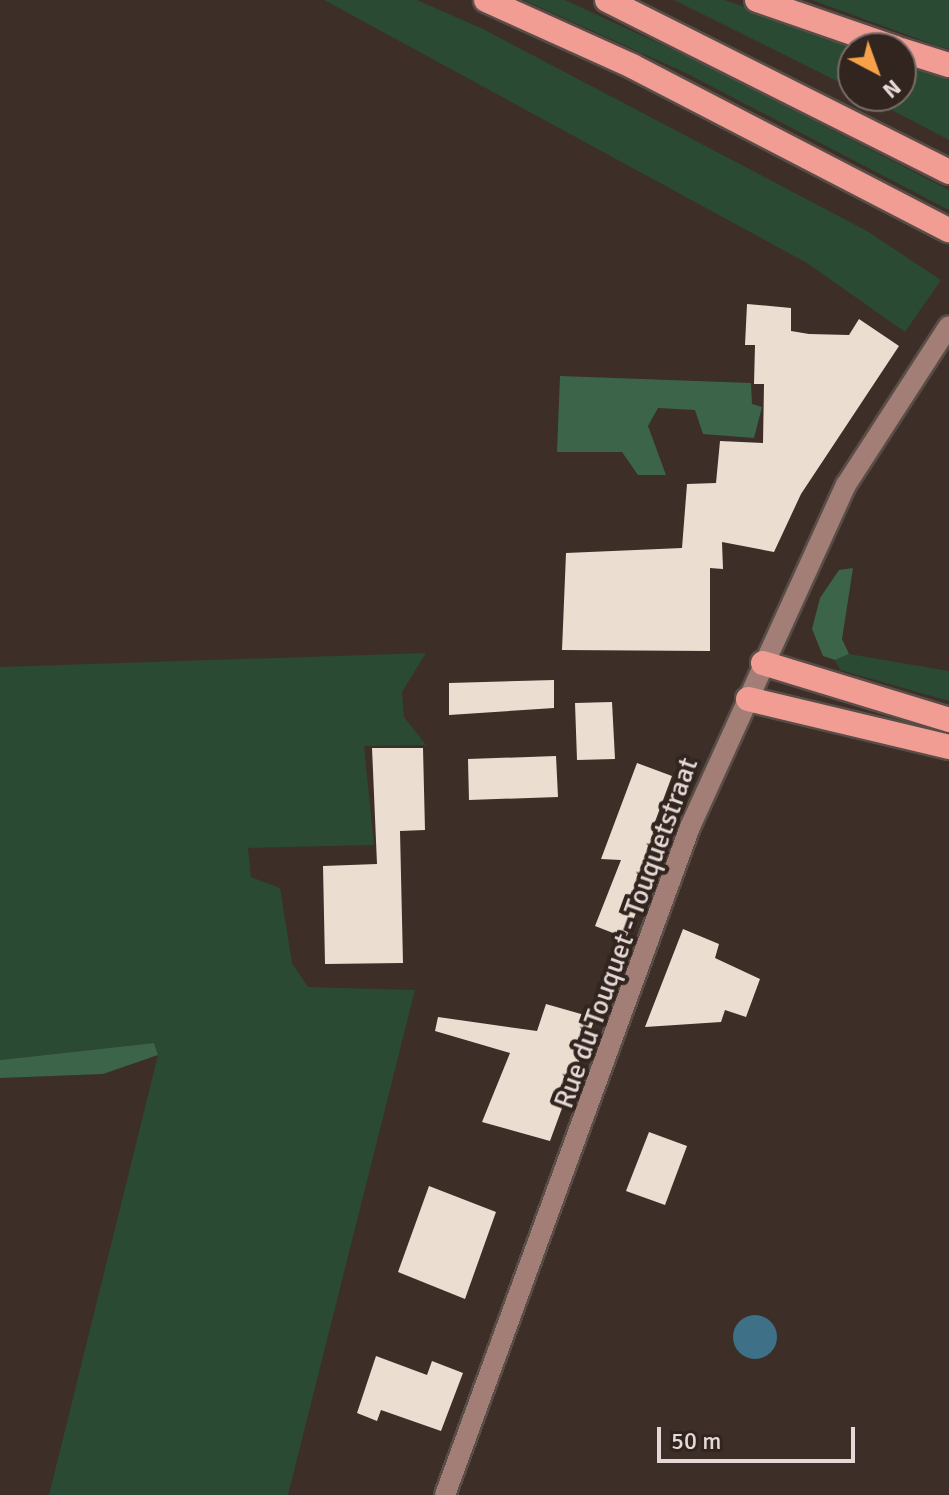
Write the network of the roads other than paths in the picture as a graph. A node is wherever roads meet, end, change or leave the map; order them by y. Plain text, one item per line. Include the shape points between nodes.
1 (486, 0) edge
2 (607, 0) edge
3 (757, 0) edge
4 (849, 32) edge
5 (917, 55) edge
6 (949, 65) edge
7 (949, 172) edge
8 (942, 226) edge
9 (949, 326) edge
10 (763, 663) junction
11 (748, 699) junction
12 (949, 720) edge
13 (949, 747) edge
14 (445, 1495) edge

1 - 8 highway
2 - 7 highway
3 - 4 highway
5 - 6 highway
9 - 10 main road, Rue du Touquet - Touquetstraat via 846,485
10 - 11 main road, Rue du Touquet - Touquetstraat
10 - 12 highway
11 - 13 highway
11 - 14 main road, Rue du Touquet - Touquetstraat via 690,827

